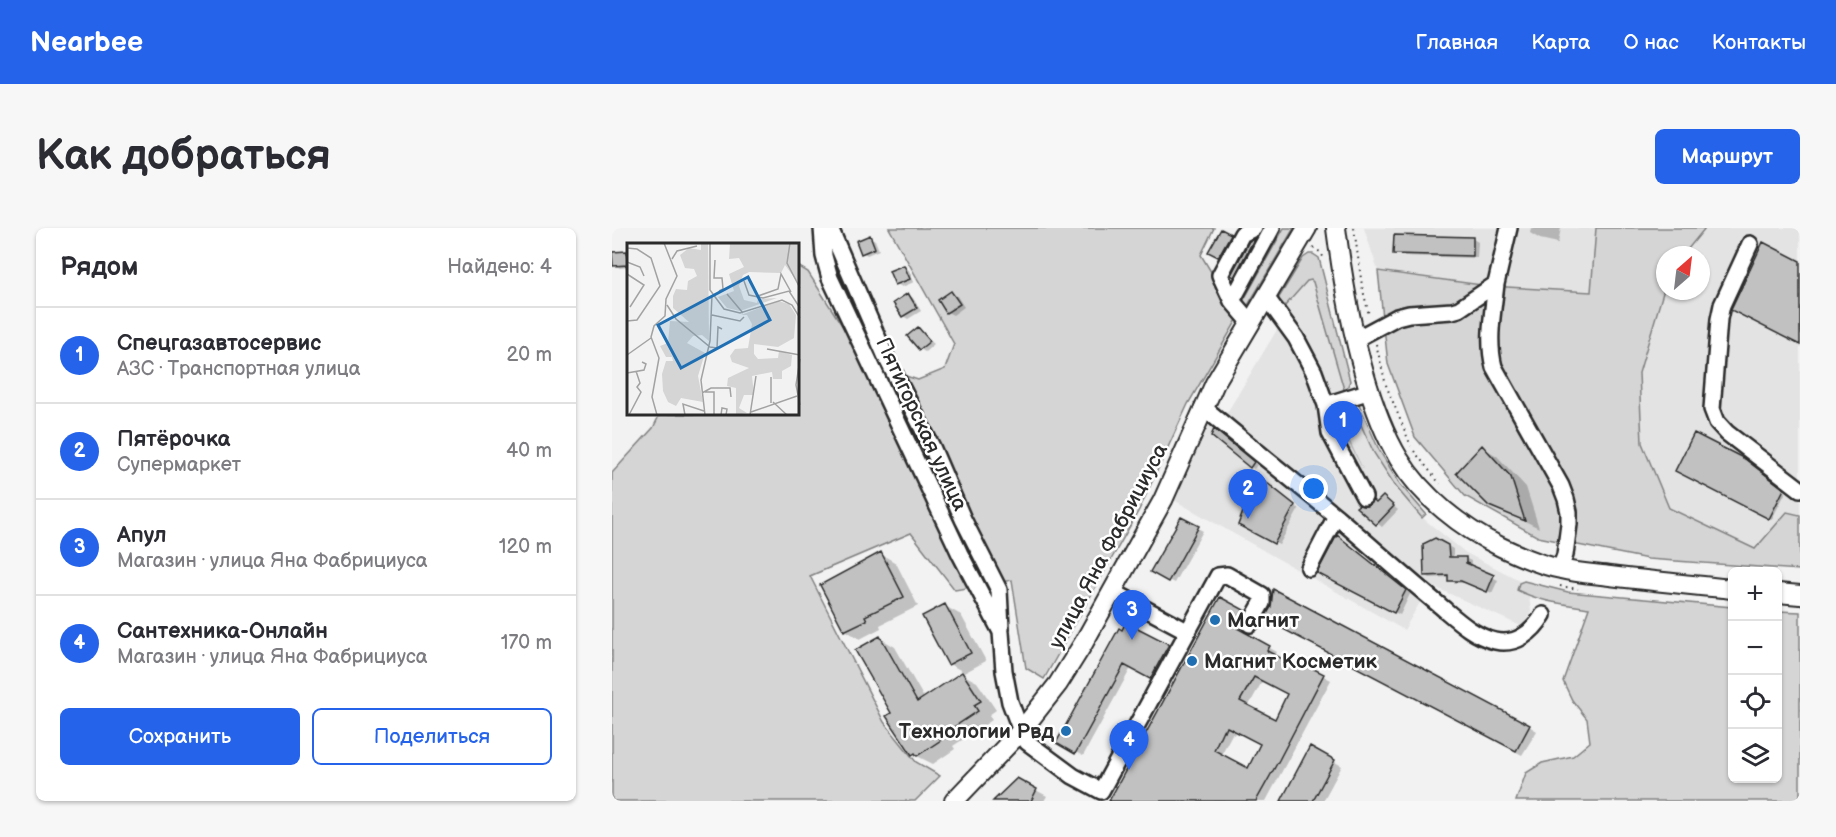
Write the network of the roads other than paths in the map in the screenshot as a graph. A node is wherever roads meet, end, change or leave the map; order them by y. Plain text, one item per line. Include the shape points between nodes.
1 (822, 228) edge
2 (830, 228) edge
3 (1254, 228) edge
4 (1272, 228) edge
5 (1307, 228) edge
6 (1336, 228) edge
7 (1509, 228) edge
8 (1750, 244) dead end
9 (1496, 284) junction
10 (1266, 297) junction
11 (1232, 301) junction
12 (1251, 323) junction
13 (1356, 339) junction
14 (1370, 391) junction
15 (1326, 405) junction
16 (1203, 407) junction
17 (1797, 485) edge
18 (1364, 497) dead end
19 (1335, 516) junction
20 (1309, 568) dead end
21 (1559, 577) junction
22 (1728, 589) edge
23 (1112, 591) junction
24 (1782, 593) edge
25 (1800, 595) edge
26 (1543, 615) dead end
27 (1250, 624) dead end
28 (1186, 631) junction
29 (1001, 632) junction
30 (1021, 731) junction
31 (1043, 754) junction
32 (954, 801) edge
33 (1099, 801) edge

1 - 29 street, Пятигорская улица via 830,278
2 - 29 street, Пятигорская улица via 886,357 999,590
3 - 11 street via 1242,234 1220,275
4 - 11 street
5 - 10 main road, улица Яна Фабрициуса
6 - 13 main road
7 - 9 street
8 - 17 street via 1722,305 1712,409 1727,433
9 - 13 street via 1459,309 1397,317
9 - 21 street via 1490,333 1494,368 1561,486 1569,512
10 - 12 main road, улица Яна Фабрициуса
10 - 15 street via 1296,338
11 - 12 street
12 - 16 main road, улица Яна Фабрициуса
13 - 14 main road
14 - 15 street
14 - 21 main road via 1400,460 1438,505 1486,539
15 - 18 street via 1330,433
16 - 19 street
16 - 23 main road, улица Яна Фабрициуса via 1163,500
19 - 20 street
19 - 26 street via 1479,635 1495,641 1518,640 1538,625
21 - 22 main road
23 - 28 street
23 - 30 main road, улица Яна Фабрициуса via 1058,684
24 - 25 main road
27 - 28 street via 1262,603 1262,595 1223,574 1215,578
28 - 31 street via 1101,791
29 - 30 street, Пятигорская улица via 1010,702
30 - 31 street via 1027,742
30 - 32 main road, улица Яна Фабрициуса
31 - 33 street via 1068,784

